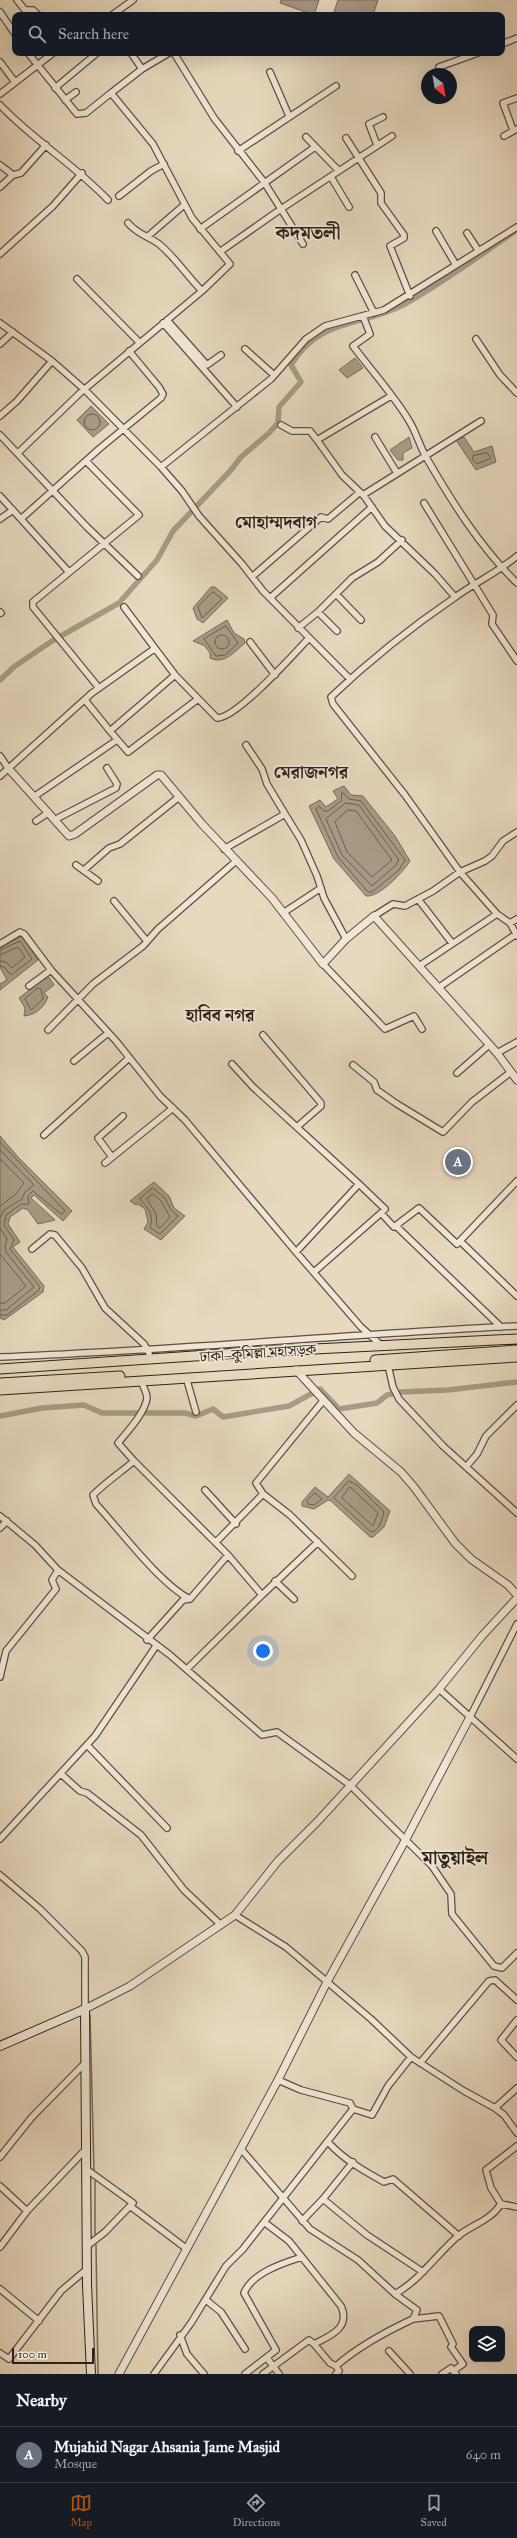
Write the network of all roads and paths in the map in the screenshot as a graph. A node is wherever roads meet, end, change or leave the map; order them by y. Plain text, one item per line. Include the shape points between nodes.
1 (17, 0) edge
2 (133, 0) edge
3 (0, 12) edge
4 (35, 12) edge
5 (116, 12) edge
6 (12, 30) edge
7 (517, 38) edge
8 (505, 43) edge
9 (30, 56) edge
10 (49, 56) edge
11 (93, 56) edge
12 (132, 56) edge
13 (164, 56) edge
14 (176, 56) edge
15 (469, 56) edge
16 (0, 62) edge
17 (37, 65) junction
18 (438, 67) dead end
19 (142, 69) junction
20 (270, 72) dead end
21 (15, 82) junction
22 (336, 86) dead end
23 (55, 88) junction
24 (76, 92) dead end
25 (111, 93) junction
26 (0, 94) edge
27 (517, 98) edge
28 (64, 100) junction
29 (0, 105) edge
30 (289, 116) junction
31 (383, 117) dead end
32 (515, 130) edge
33 (392, 136) dead end
34 (504, 136) dead end
35 (306, 137) dead end
36 (346, 138) dead end
37 (46, 145) junction
38 (377, 145) junction
39 (315, 147) junction
40 (238, 151) junction
41 (357, 157) junction
42 (164, 164) junction
43 (0, 165) edge
44 (338, 170) junction
45 (82, 173) junction
46 (12, 175) junction
47 (331, 177) junction
48 (264, 182) junction
49 (0, 187) edge
50 (119, 196) dead end
51 (108, 200) dead end
52 (184, 204) junction
53 (350, 207) dead end
54 (281, 209) junction
55 (128, 223) dead end
56 (517, 227) edge
57 (200, 229) junction
58 (436, 230) dead end
59 (467, 233) dead end
60 (146, 237) junction
61 (303, 244) dead end
62 (478, 250) junction
63 (221, 251) junction
64 (0, 254) edge
65 (456, 265) junction
66 (355, 275) dead end
67 (77, 279) dead end
68 (202, 291) junction
69 (410, 296) junction
70 (374, 313) junction
71 (363, 316) junction
72 (165, 321) junction
73 (0, 323) edge
74 (13, 332) junction
75 (476, 339) dead end
76 (139, 342) junction
77 (0, 344) edge
78 (245, 348) dead end
79 (129, 351) junction
80 (221, 355) dead end
81 (52, 361) junction
82 (274, 375) junction
83 (85, 390) junction
84 (517, 394) edge
85 (391, 396) junction
86 (237, 407) junction
87 (0, 416) edge
88 (481, 421) dead end
89 (281, 425) dead end
90 (122, 429) junction
91 (0, 435) edge
92 (375, 437) dead end
93 (318, 440) junction
94 (18, 453) junction
95 (425, 456) junction
96 (86, 461) junction
97 (161, 467) junction
98 (397, 473) junction
99 (52, 491) junction
100 (361, 494) junction
101 (0, 496) edge
102 (424, 503) dead end
103 (372, 507) junction
104 (13, 510) junction
105 (0, 518) edge
106 (22, 518) junction
107 (402, 540) junction
108 (105, 543) junction
109 (517, 556) edge
110 (502, 569) junction
111 (68, 571) junction
112 (138, 576) dead end
113 (253, 576) junction
114 (517, 583) edge
115 (475, 584) junction
116 (336, 594) junction
117 (454, 597) junction
118 (270, 598) junction
119 (124, 607) dead end
120 (318, 612) junction
121 (361, 620) dead end
122 (298, 628) junction
123 (337, 631) dead end
124 (309, 638) junction
125 (250, 642) dead end
126 (154, 649) junction
127 (517, 661) edge
128 (175, 674) junction
129 (275, 675) junction
130 (350, 679) junction
131 (99, 688) junction
132 (198, 699) junction
133 (85, 700) junction
134 (110, 731) junction
135 (117, 740) junction
136 (246, 745) dead end
137 (0, 756) edge
138 (8, 768) junction
139 (106, 768) dead end
140 (0, 776) edge
141 (36, 796) junction
142 (179, 797) junction
143 (48, 813) junction
144 (285, 814) junction
145 (56, 819) junction
146 (36, 821) dead end
147 (517, 832) edge
148 (224, 848) junction
149 (236, 861) junction
150 (76, 865) dead end
151 (84, 870) junction
152 (460, 872) junction
153 (98, 881) dead end
154 (321, 888) junction
155 (418, 899) junction
156 (114, 901) dead end
157 (282, 912) junction
158 (496, 914) junction
159 (374, 916) junction
160 (517, 919) edge
161 (510, 923) junction
162 (516, 935) edge
163 (346, 939) junction
164 (146, 940) junction
165 (452, 943) junction
166 (0, 944) edge
167 (323, 964) junction
168 (419, 966) junction
169 (51, 970) junction
170 (29, 986) dead end
171 (438, 988) junction
172 (78, 1000) junction
173 (48, 1030) dead end
174 (422, 1030) dead end
175 (108, 1033) junction
176 (264, 1035) dead end
177 (517, 1042) edge
178 (489, 1045) junction
179 (497, 1053) junction
180 (129, 1058) junction
181 (74, 1062) dead end
182 (232, 1064) dead end
183 (353, 1065) dead end
184 (511, 1072) junction
185 (457, 1073) dead end
186 (517, 1080) edge
187 (173, 1108) junction
188 (123, 1116) dead end
189 (298, 1126) junction
190 (44, 1135) dead end
191 (112, 1157) junction
192 (104, 1163) dead end
193 (517, 1180) edge
194 (359, 1184) junction
195 (381, 1213) junction
196 (396, 1226) junction
197 (460, 1241) junction
198 (32, 1249) dead end
199 (296, 1252) junction
200 (314, 1272) junction
201 (517, 1296) edge
202 (517, 1326) edge
203 (501, 1327) junction
204 (371, 1334) junction
205 (517, 1339) edge
206 (381, 1346) junction
207 (517, 1350) edge
208 (151, 1355) junction
209 (0, 1357) edge
210 (517, 1357) edge
211 (388, 1365) junction
212 (0, 1369) edge
213 (296, 1370) junction
214 (186, 1377) junction
215 (141, 1381) junction
216 (0, 1383) edge
217 (0, 1390) edge
218 (323, 1401) junction
219 (517, 1405) edge
220 (196, 1412) dead end
221 (134, 1461) junction
222 (466, 1467) junction
223 (205, 1490) dead end
224 (263, 1494) junction
225 (517, 1513) edge
226 (0, 1516) edge
227 (7, 1521) junction
228 (236, 1524) junction
229 (0, 1528) edge
230 (216, 1542) junction
231 (318, 1542) junction
232 (228, 1555) junction
233 (58, 1570) junction
234 (352, 1576) dead end
235 (275, 1581) junction
236 (262, 1595) junction
237 (517, 1595) edge
238 (517, 1598) edge
239 (190, 1599) junction
240 (294, 1599) dead end
241 (517, 1624) edge
242 (147, 1640) junction
243 (156, 1646) junction
244 (187, 1669) junction
245 (0, 1677) edge
246 (439, 1689) junction
247 (470, 1717) junction
248 (87, 1745) junction
249 (517, 1759) edge
250 (61, 1774) junction
251 (350, 1784) junction
252 (167, 1828) dead end
253 (0, 1839) edge
254 (406, 1839) junction
255 (0, 1875) edge
256 (235, 1915) junction
257 (221, 1925) junction
258 (517, 1953) edge
259 (327, 1982) junction
260 (517, 2000) edge
261 (85, 2009) junction
262 (517, 2020) edge
263 (0, 2046) edge
264 (412, 2057) junction
265 (517, 2057) edge
266 (86, 2062) junction
267 (420, 2063) junction
268 (278, 2080) junction
269 (517, 2088) edge
270 (495, 2108) junction
271 (353, 2109) junction
272 (517, 2132) edge
273 (328, 2142) junction
274 (517, 2146) edge
275 (86, 2149) junction
276 (241, 2149) junction
277 (0, 2157) edge
278 (353, 2162) junction
279 (86, 2169) junction
280 (0, 2186) edge
281 (282, 2196) junction
282 (323, 2199) junction
283 (501, 2204) junction
284 (130, 2206) junction
285 (517, 2207) edge
286 (27, 2211) junction
287 (302, 2221) junction
288 (264, 2222) junction
289 (459, 2236) junction
290 (87, 2246) junction
291 (0, 2247) edge
292 (187, 2249) junction
293 (302, 2257) junction
294 (87, 2269) junction
295 (423, 2272) junction
296 (0, 2289) edge
297 (395, 2294) junction
298 (206, 2300) junction
299 (413, 2320) junction
300 (39, 2321) junction
301 (180, 2335) junction
302 (314, 2344) junction
303 (245, 2350) dead end
304 (388, 2351) dead end
305 (0, 2353) edge
306 (267, 2358) junction
307 (272, 2366) junction
308 (336, 2366) junction
309 (454, 2373) edge
310 (91, 2374) edge
311 (120, 2374) edge
312 (154, 2374) edge
313 (204, 2374) edge
314 (245, 2374) edge
315 (263, 2374) edge
316 (279, 2374) edge
317 (336, 2374) edge
318 (410, 2374) edge
319 (442, 2374) edge

1 - 4 street via 25,10
2 - 5 street
3 - 6 street
7 - 8 street
9 - 17 street
10 - 17 street
11 - 23 street
12 - 19 street
13 - 19 street
14 - 40 street via 214,118
15 - 18 street
16 - 21 street
17 - 21 street
17 - 23 street
19 - 25 street
20 - 30 street
21 - 26 street
22 - 30 street
23 - 28 street
24 - 28 street
25 - 28 street via 82,115 77,114
25 - 42 street via 153,144
27 - 32 street via 503,104
29 - 37 street via 13,119
30 - 40 street
31 - 38 street via 369,124
32 - 34 street
33 - 38 street
35 - 39 street
36 - 41 street
37 - 45 street
37 - 46 street via 21,173
38 - 41 street
39 - 44 street
39 - 48 street
40 - 48 street
41 - 44 street
41 - 69 street via 381,194 381,203 404,235 390,246
42 - 50 street
42 - 52 street
43 - 46 street
44 - 47 street
45 - 51 street
45 - 64 street via 53,206
46 - 49 street
47 - 53 street
47 - 54 street
48 - 54 street
48 - 57 street
52 - 57 street
52 - 60 street
54 - 61 street
54 - 63 street
55 - 60 street via 137,234
56 - 62 street
57 - 63 street
58 - 65 street
59 - 62 street
60 - 68 street via 166,251
62 - 65 street
63 - 68 street via 230,264
65 - 69 street
66 - 70 street
67 - 76 street
68 - 72 street
69 - 70 street
70 - 71 street
71 - 82 street via 325,326 306,339
71 - 85 street via 370,334 352,346
72 - 76 street
72 - 80 street via 207,365
72 - 86 street
73 - 74 street
74 - 77 street
74 - 81 street
75 - 84 street
76 - 79 street
78 - 82 street
79 - 83 street
79 - 90 street via 163,394
81 - 83 street
81 - 87 street via 17,401
82 - 86 street
83 - 90 street
83 - 94 street
85 - 93 street
85 - 95 street via 416,432
86 - 97 street
88 - 95 street
89 - 93 street via 292,431 310,431
90 - 96 street
90 - 97 street
91 - 94 street
92 - 98 street
93 - 100 street via 342,475
94 - 99 street
95 - 98 street
95 - 110 street via 462,518
96 - 99 street
96 - 108 street via 139,514
97 - 113 street via 199,516
98 - 100 street
99 - 106 street
99 - 108 street
100 - 103 street
100 - 113 street via 328,519 321,517
101 - 104 street
102 - 115 street
103 - 107 street via 386,526
103 - 118 street
104 - 105 street
104 - 106 street
106 - 111 street
107 - 116 street via 378,562 361,570
107 - 117 street
108 - 111 street
108 - 112 street
109 - 110 street
110 - 114 street
110 - 115 street
111 - 131 street via 33,602 33,607
113 - 118 street
115 - 117 street
115 - 127 street via 493,615 492,624
116 - 120 street
116 - 121 street
117 - 130 street
118 - 122 street
119 - 126 street
120 - 122 street
120 - 123 street
122 - 124 street
124 - 129 street
124 - 130 street
125 - 129 street
126 - 128 street
126 - 131 street
128 - 132 street
128 - 134 street
129 - 132 street via 222,719 217,718
130 - 152 street via 331,697 333,704 406,795
131 - 133 street
132 - 135 street via 128,752
133 - 134 street
133 - 138 street
134 - 135 street
135 - 141 street
136 - 144 street via 262,769 267,784
137 - 138 street
138 - 140 street
138 - 141 street
139 - 145 street via 117,784 116,788
141 - 143 street
142 - 145 street via 161,775 157,775 75,834 66,834
142 - 148 street
142 - 151 street via 120,844 109,848
143 - 145 street
143 - 146 street
144 - 148 street
144 - 154 street via 301,840
147 - 152 street via 504,841 492,856
148 - 149 street
149 - 157 street
149 - 164 street
150 - 151 street
151 - 153 street
152 - 155 street
152 - 158 street
154 - 157 street
154 - 163 street
155 - 159 street via 405,906 394,904
155 - 165 street
156 - 164 street
157 - 167 street
158 - 161 street
158 - 165 street
159 - 163 street
159 - 168 street
160 - 161 street
161 - 162 street
162 - 171 street
163 - 167 street
164 - 172 street via 143,946 93,984
165 - 168 street
166 - 169 street via 20,932
167 - 174 street via 385,1029 414,1016
168 - 171 street
169 - 170 street
169 - 172 street
171 - 178 street
172 - 173 street
172 - 175 street
175 - 180 street
175 - 181 street
176 - 189 street via 321,1103 321,1106
177 - 179 street
178 - 179 street
178 - 185 street
179 - 184 street
180 - 187 street
180 - 190 street
182 - 189 street via 253,1087
183 - 184 street via 374,1082 377,1090 444,1132 472,1102
184 - 186 street
187 - 191 street
187 - 199 street via 186,1120
188 - 191 street via 98,1138
189 - 194 street
191 - 192 street
193 - 197 street
194 - 195 street via 385,1209
194 - 199 street
195 - 196 street via 394,1227
195 - 200 street
196 - 197 street via 419,1208 457,1244
196 - 203 street
197 - 201 street
198 - 208 street via 50,1234 55,1235 82,1268 105,1308 144,1344
199 - 200 street
200 - 204 street via 361,1327
202 - 203 street
203 - 204 street
204 - 206 street
204 - 208 street
205 - 206 highway, ঢাকা–কুমিল্লা মহাসড়ক
206 - 208 highway, ঢাকা–কুমিল্লা মহাসড়ক
207 - 216 highway, ঢাকা–কুমিল্লা মহাসড়ক
208 - 209 street
208 - 212 highway, ঢাকা–কুমিল্লা মহাসড়ক
210 - 211 highway
211 - 213 highway
211 - 222 street via 393,1387 399,1399
213 - 214 highway
213 - 218 street
214 - 215 highway
214 - 220 street
215 - 217 highway
215 - 221 street via 147,1397 144,1408 118,1443
218 - 224 street via 256,1483
218 - 237 street via 354,1434 400,1472 455,1543 471,1559 508,1585
219 - 222 street via 486,1436 477,1454
221 - 230 street
221 - 239 street via 118,1475 109,1479 93,1495 93,1500 150,1564 182,1595
222 - 225 street
223 - 228 street
224 - 228 street
224 - 231 street
226 - 227 street
227 - 229 street
227 - 233 street
228 - 230 street
230 - 232 street
231 - 234 street
231 - 235 street
232 - 236 street
232 - 239 street
233 - 242 street
233 - 245 street via 52,1580 56,1589 6,1651
235 - 236 street
235 - 240 street
236 - 244 street
238 - 246 street
239 - 242 street via 183,1600
241 - 247 street
242 - 243 street
243 - 244 street
243 - 248 street
244 - 251 street via 262,1735 277,1732
246 - 247 street
246 - 251 street
247 - 249 street
247 - 254 street
248 - 250 street
248 - 252 street
250 - 253 street
250 - 257 street via 140,1835 184,1890
251 - 254 street
251 - 256 street via 278,1861
254 - 258 street via 447,1886 451,1894 452,1914 494,1966 502,1968
254 - 259 street
255 - 261 street via 40,1909 82,1951 85,1957
256 - 257 street
256 - 259 street via 286,1947
257 - 261 street via 130,1986
259 - 264 street
259 - 268 street
260 - 267 street via 495,1980 489,1981
261 - 263 main road
261 - 266 main road
262 - 265 street via 501,2040
264 - 267 street
264 - 271 street via 388,2086 372,2115
266 - 275 main road
266 - 277 street via 32,2117
267 - 270 street via 464,2092
268 - 271 street via 301,2090 350,2103
268 - 276 street
269 - 270 street
270 - 272 street
271 - 273 street
273 - 278 street via 341,2156
273 - 281 street
274 - 283 street via 486,2170 491,2188
275 - 279 main road
275 - 286 street
276 - 281 street
276 - 292 street
278 - 282 street
278 - 289 street via 384,2182 392,2179
279 - 284 street via 133,2203
279 - 290 main road
280 - 286 street
281 - 287 street
281 - 288 street
282 - 287 street
282 - 295 street via 367,2235
283 - 285 street
283 - 289 street via 495,2214
284 - 290 street via 105,2232
284 - 292 street
286 - 291 street
287 - 297 street via 318,2235 358,2260
288 - 293 street via 281,2233
288 - 298 street via 226,2266
289 - 295 street
290 - 294 main road
292 - 311 street
293 - 302 street via 343,2312 343,2324 340,2329
293 - 306 street via 267,2272 248,2284 244,2293 276,2350
294 - 300 street via 61,2291
294 - 310 main road
295 - 297 street
296 - 300 street
297 - 299 street via 417,2310
298 - 301 street
298 - 303 street via 221,2312
299 - 308 street via 368,2343
299 - 309 street via 438,2316 453,2344 451,2347 464,2364
300 - 305 street via 8,2359
301 - 312 street
301 - 313 street via 187,2354
302 - 307 street via 309,2340
302 - 308 street via 330,2363
304 - 318 street
306 - 307 street
306 - 314 street
307 - 315 street
307 - 316 street
308 - 317 street via 339,2371
309 - 319 street via 451,2368

